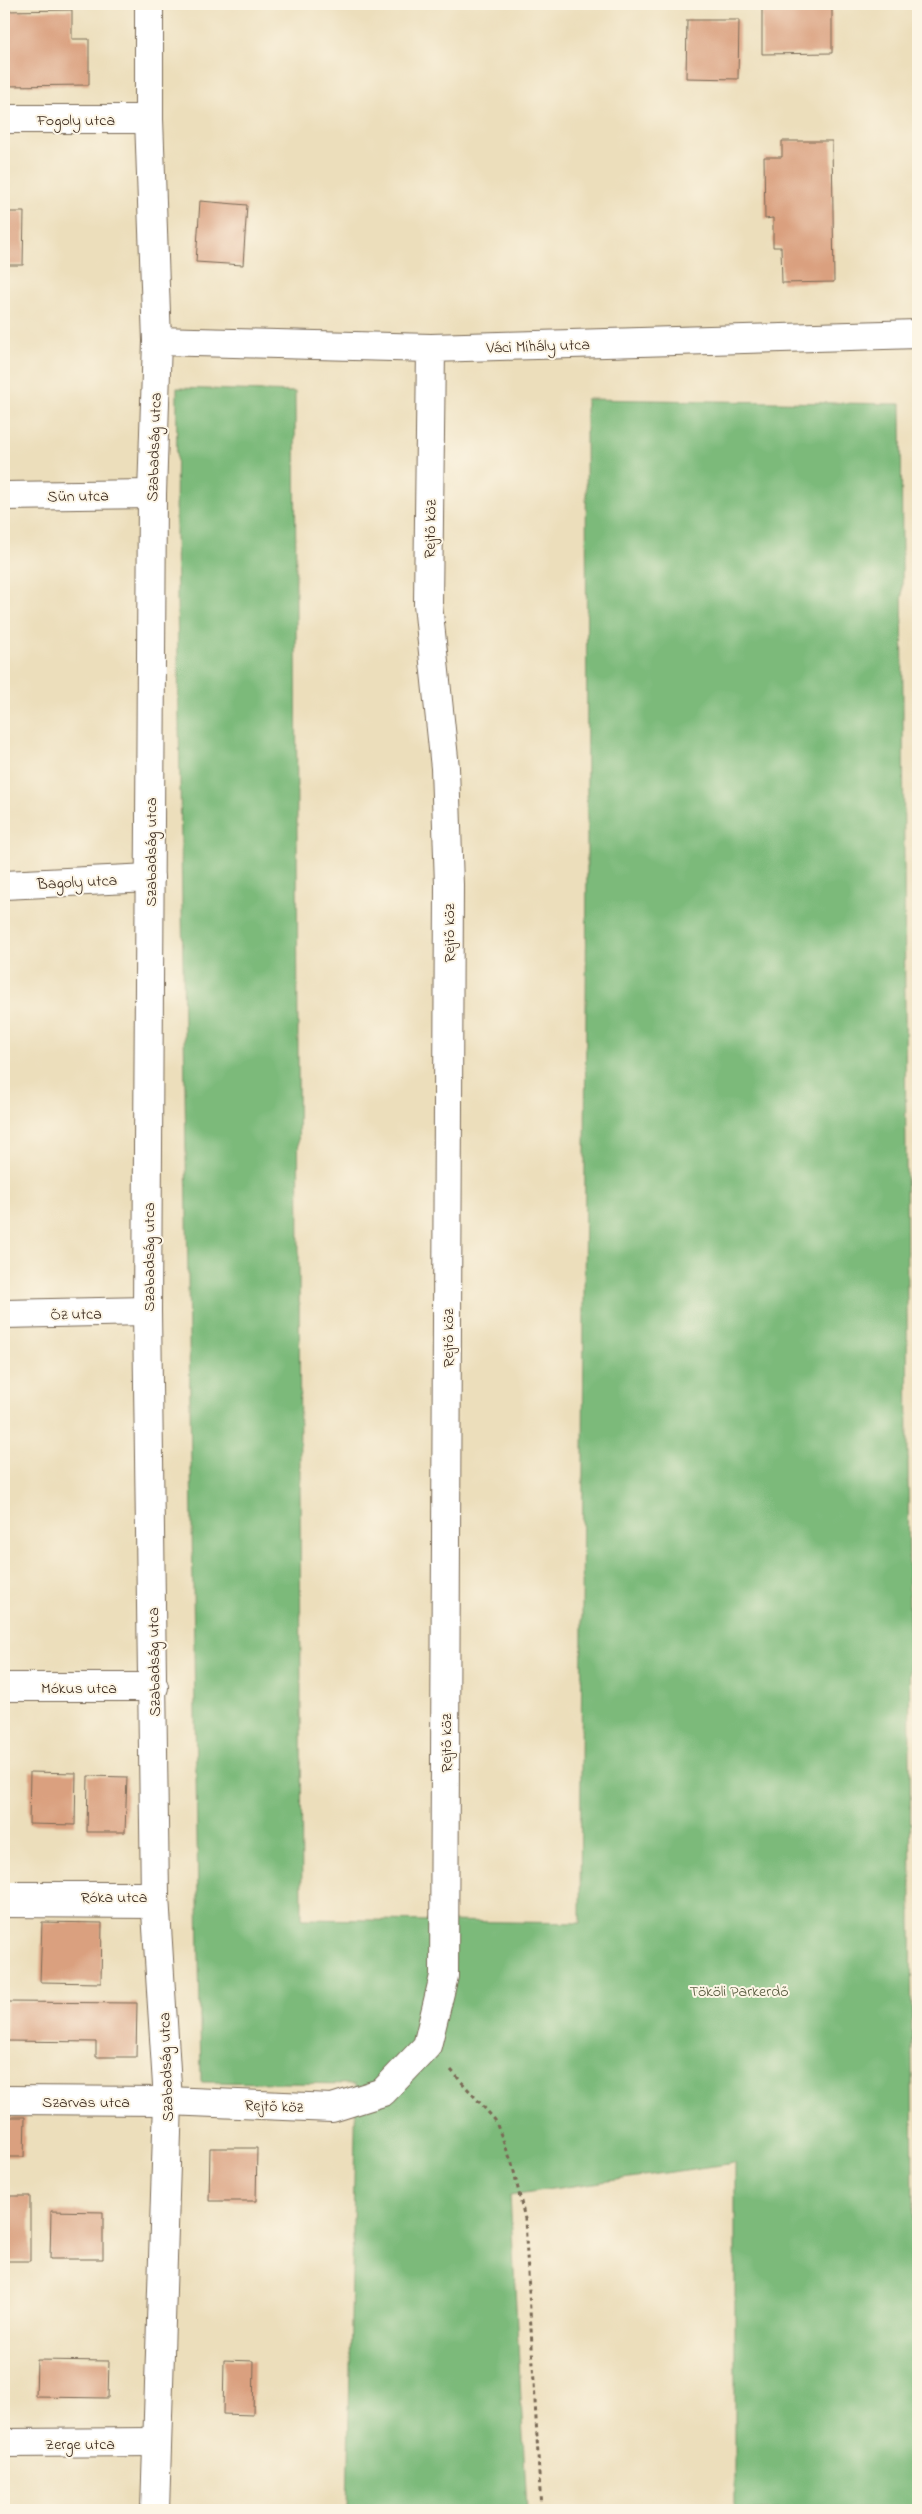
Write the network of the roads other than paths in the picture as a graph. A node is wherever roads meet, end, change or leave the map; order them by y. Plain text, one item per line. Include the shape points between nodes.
1 (149, 4) edge
2 (4, 119) edge
3 (149, 119) junction
4 (918, 334) edge
5 (157, 341) junction
6 (431, 348) junction
7 (152, 494) junction
8 (4, 496) edge
9 (150, 878) junction
10 (4, 885) edge
11 (147, 1311) junction
12 (4, 1314) edge
13 (154, 1687) junction
14 (4, 1688) edge
15 (4, 1896) edge
16 (156, 1896) junction
17 (4, 1904) edge
18 (4, 2100) edge
19 (168, 2101) junction
20 (157, 2442) junction
21 (4, 2443) edge
22 (155, 2510) edge

1 - 3 street, Szabadság utca
2 - 3 street, Fogoly utca
3 - 5 street, Szabadság utca
4 - 6 street, Váci Mihály utca
5 - 6 street, Váci Mihály utca
5 - 7 street, Szabadság utca
6 - 19 street, Rejtő köz via 428,604 445,768 449,885 444,1976 427,2046 383,2092 332,2108
7 - 8 street, Sün utca
7 - 9 street, Szabadság utca
9 - 10 street, Bagoly utca
9 - 11 street, Szabadság utca
11 - 12 street, Őz utca
11 - 13 street, Szabadság utca
13 - 14 street, Mókus utca
13 - 16 street, Szabadság utca
15 - 16 street, Róka utca
16 - 17 street, Róka utca via 156,1904
16 - 19 street, Szabadság utca
18 - 19 street, Szarvas utca
19 - 20 street, Szabadság utca
20 - 21 street, Zerge utca
20 - 22 street, Szabadság utca

